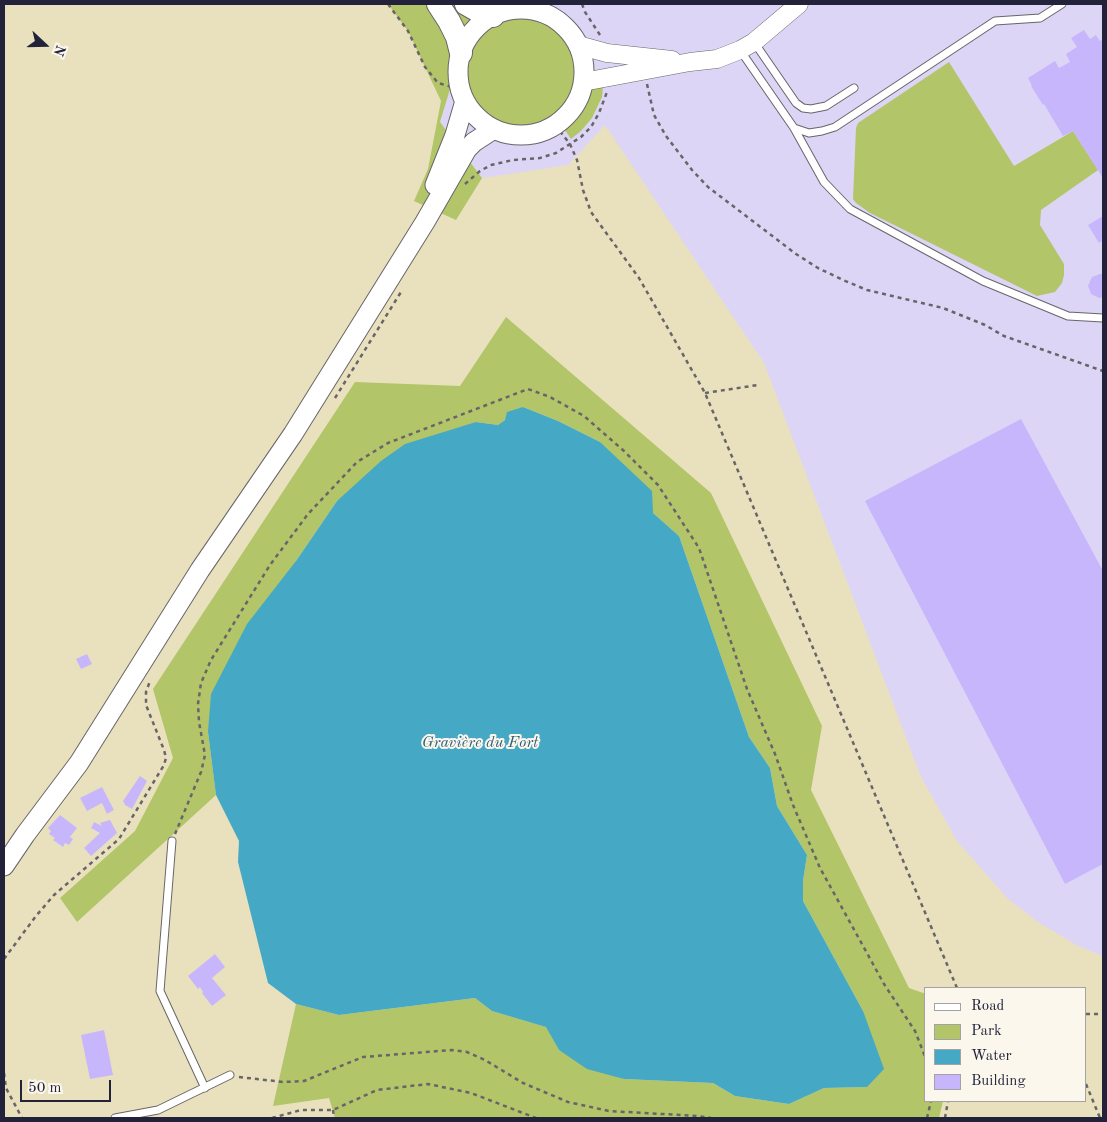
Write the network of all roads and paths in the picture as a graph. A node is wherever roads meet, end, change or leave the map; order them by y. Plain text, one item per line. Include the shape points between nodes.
1 (388, 4) edge
2 (438, 4) edge
3 (466, 4) edge
4 (557, 4) edge
5 (582, 4) edge
6 (799, 4) edge
7 (1062, 4) edge
8 (522, 6) edge
9 (492, 16) junction
10 (561, 23) junction
11 (603, 41) dead end
12 (578, 46) junction
13 (747, 46) junction
14 (461, 53) junction
15 (690, 62) junction
16 (646, 80) dead end
17 (583, 82) junction
18 (854, 88) dead end
19 (607, 90) dead end
20 (462, 93) junction
21 (555, 125) junction
22 (794, 128) junction
23 (494, 129) junction
24 (570, 144) junction
25 (463, 187) dead end
26 (398, 266) junction
27 (406, 284) dead end
28 (1103, 318) edge
29 (1103, 371) edge
30 (758, 385) dead end
31 (705, 393) junction
32 (331, 404) dead end
33 (154, 674) dead end
34 (172, 841) joint
35 (4, 866) edge
36 (4, 959) edge
37 (957, 987) edge
38 (1087, 1014) edge
39 (1103, 1014) edge
40 (924, 1054) edge
41 (4, 1073) edge
42 (230, 1075) joint
43 (1087, 1086) edge
44 (205, 1088) junction
45 (930, 1102) edge
46 (948, 1102) edge
47 (333, 1110) junction
48 (22, 1118) edge
49 (115, 1118) edge
50 (272, 1118) edge
51 (334, 1118) edge
52 (536, 1118) edge
53 (711, 1118) edge
54 (927, 1118) edge
55 (945, 1118) edge
56 (1100, 1118) edge

1 - 20 path via 438,83
2 - 14 highway via 457,38
3 - 9 highway
4 - 10 main road
5 - 11 path
6 - 13 street
7 - 22 lane via 1040,18 994,21 835,127 822,132
8 - 9 main road
8 - 10 main road
9 - 14 main road via 468,38
10 - 12 main road
12 - 15 street
12 - 17 main road via 583,63
13 - 15 street via 717,59
13 - 18 lane via 803,108 826,106
13 - 22 lane
14 - 20 main road via 458,69
15 - 17 street
16 - 29 path via 654,115 692,170 708,187 803,258 859,287 943,308 1004,336
17 - 21 main road via 574,106
19 - 24 path via 591,126
20 - 23 main road via 472,112
20 - 26 main road via 455,134
21 - 23 main road via 532,134 506,134
21 - 24 path
22 - 28 lane via 824,182 850,208 983,281 1068,316
23 - 26 main road via 468,149
24 - 25 path via 540,158 491,165
24 - 31 path via 578,160 591,212 640,278
26 - 35 main road via 293,434 200,570 78,763
27 - 32 path
30 - 31 path
31 - 37 path
33 - 36 path via 146,692 146,705 164,750 164,765 119,839 54,896
34 - 40 path via 205,755 198,704 201,683 270,565 308,514 357,462 388,443 528,390 550,397 584,416 624,451 658,484 699,548 747,689 812,851 884,984 915,1031
34 - 44 lane via 160,991
38 - 39 path
41 - 48 path via 6,1088
42 - 44 lane
42 - 53 path via 283,1082 304,1081 363,1057 452,1050 468,1052 486,1060 523,1083 568,1102 609,1111
43 - 56 path
44 - 49 lane via 158,1110
45 - 54 path
46 - 55 path
47 - 50 path via 301,1110
47 - 51 path
47 - 52 path via 377,1090 428,1084 471,1092

